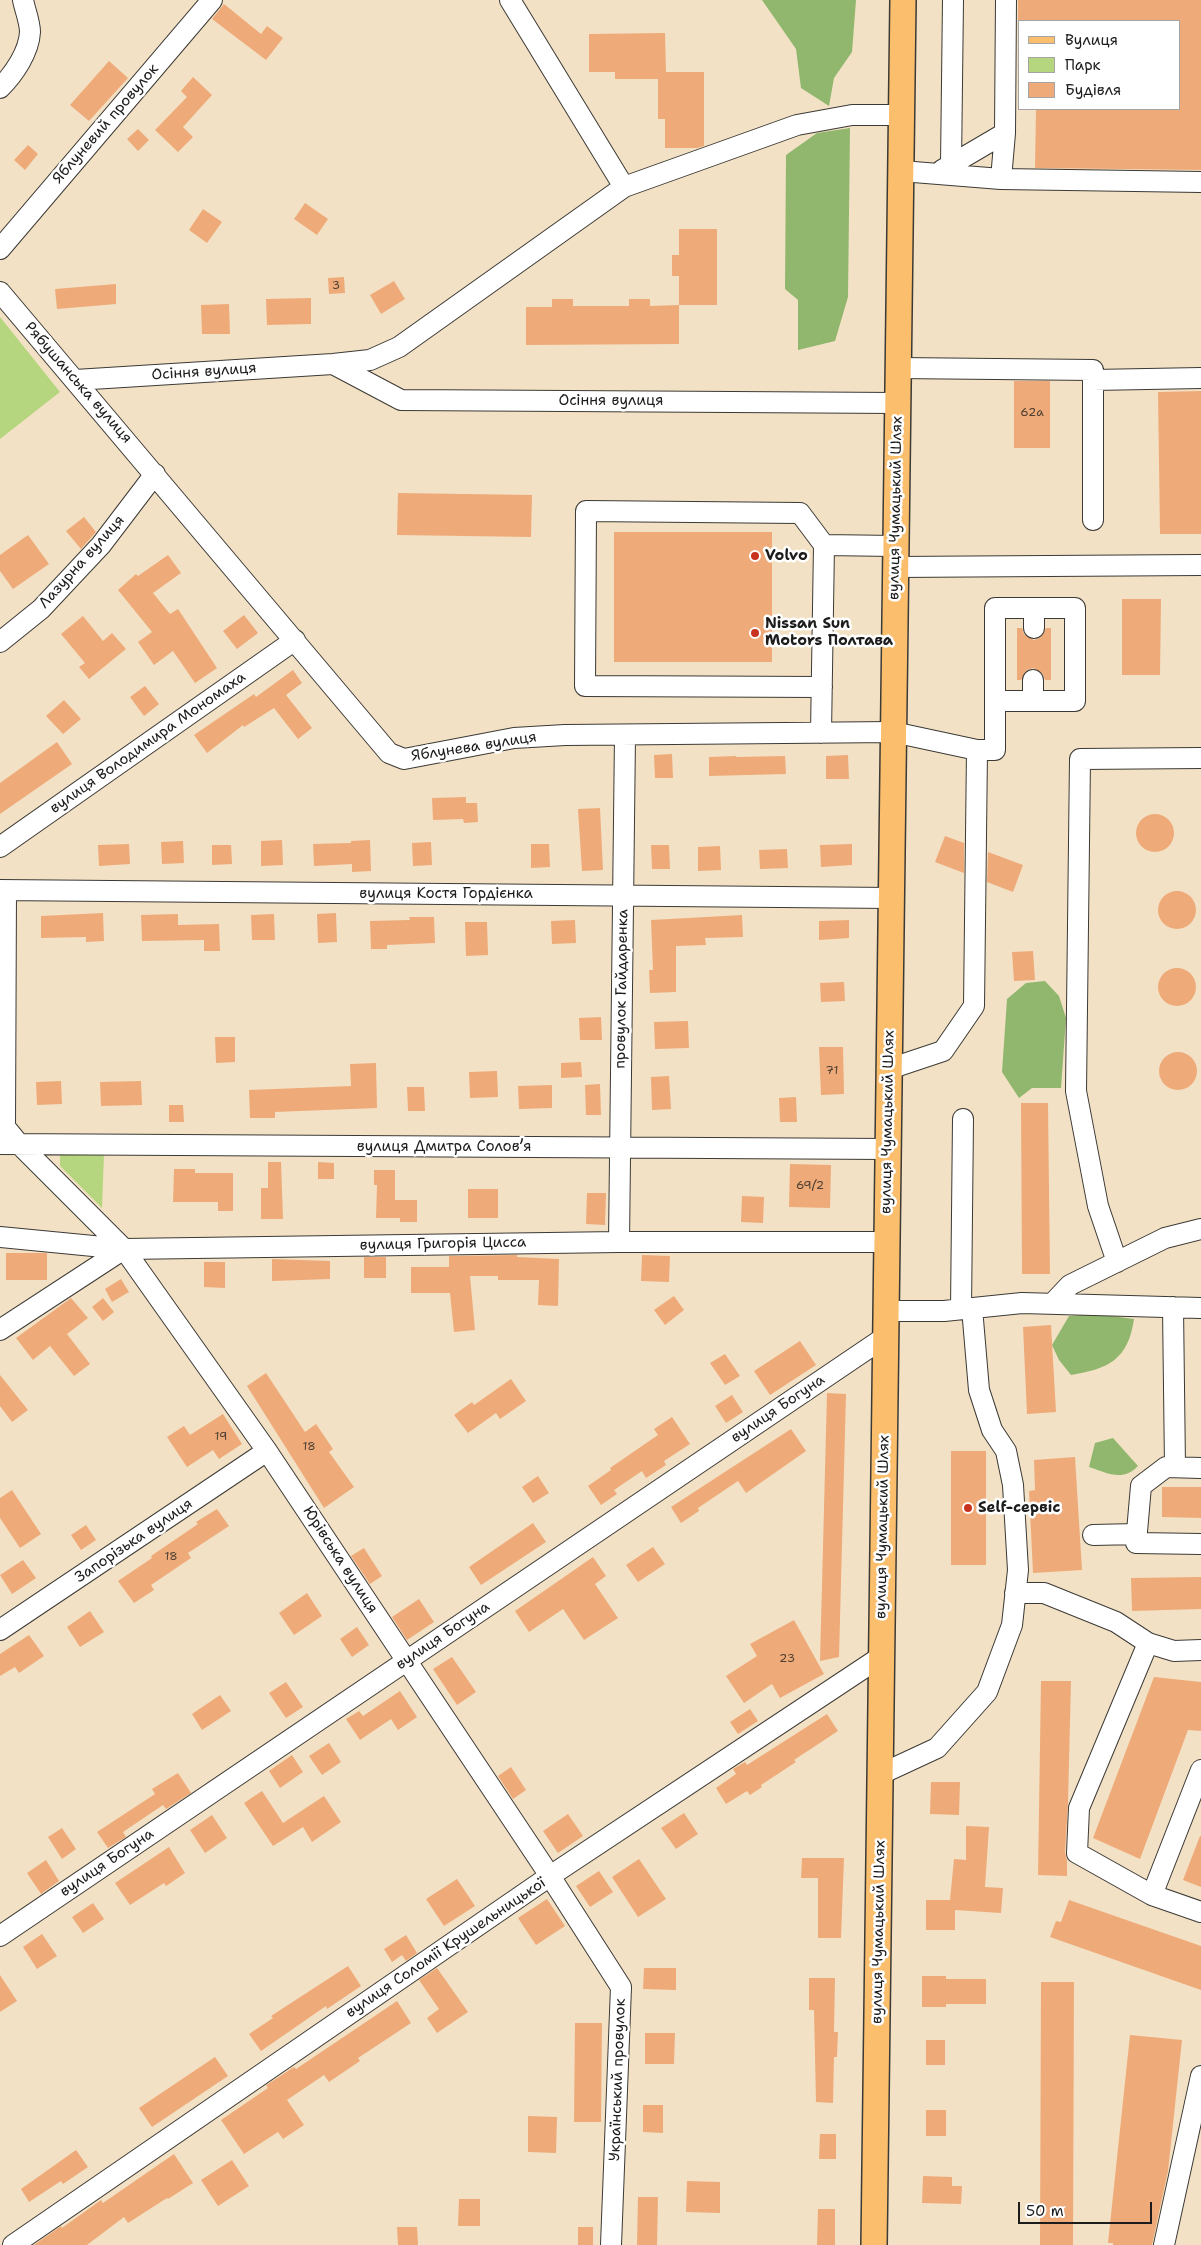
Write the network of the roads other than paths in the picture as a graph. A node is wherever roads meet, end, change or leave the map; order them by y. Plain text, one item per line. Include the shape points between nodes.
1 (23, 0) edge
2 (212, 0) edge
3 (510, 0) edge
4 (903, 0) edge
5 (953, 0) edge
6 (1006, 0) edge
7 (0, 88) edge
8 (902, 115) junction
9 (1005, 133) junction
10 (943, 169) junction
11 (901, 172) junction
12 (1001, 179) junction
13 (1201, 182) edge
14 (624, 187) junction
15 (0, 249) edge
16 (0, 292) edge
17 (333, 364) junction
18 (898, 368) junction
19 (1201, 378) edge
20 (76, 380) junction
21 (1093, 380) junction
22 (897, 403) junction
23 (156, 474) junction
24 (1093, 520) dead end
25 (824, 545) junction
26 (895, 556) junction
27 (1201, 565) edge
28 (1034, 608) junction
29 (1034, 628) dead end
30 (296, 640) junction
31 (0, 642) edge
32 (1033, 680) dead end
33 (822, 688) junction
34 (994, 701) junction
35 (1033, 701) junction
36 (893, 732) junction
37 (821, 733) junction
38 (625, 736) junction
39 (977, 750) junction
40 (1201, 758) edge
41 (0, 847) edge
42 (3, 891) edge
43 (624, 896) junction
44 (892, 898) junction
45 (890, 1069) junction
46 (964, 1119) dead end
47 (10, 1144) edge
48 (620, 1148) junction
49 (888, 1149) junction
50 (1201, 1230) edge
51 (0, 1237) edge
52 (619, 1242) junction
53 (886, 1242) junction
54 (124, 1249) junction
55 (1117, 1262) junction
56 (1052, 1304) junction
57 (1173, 1308) junction
58 (1201, 1308) edge
59 (966, 1309) junction
60 (885, 1311) junction
61 (0, 1330) edge
62 (885, 1337) junction
63 (267, 1451) junction
64 (1174, 1467) junction
65 (1201, 1468) edge
66 (1137, 1534) junction
67 (1093, 1536) dead end
68 (1201, 1544) edge
69 (1015, 1592) junction
70 (0, 1630) edge
71 (1148, 1643) junction
72 (1201, 1650) edge
73 (882, 1656) junction
74 (406, 1661) junction
75 (1201, 1770) edge
76 (881, 1774) junction
77 (550, 1876) junction
78 (1152, 1895) junction
79 (1201, 1912) edge
80 (0, 1936) edge
81 (1201, 2076) edge
82 (13, 2245) edge
83 (611, 2245) edge
84 (874, 2245) edge
85 (1164, 2245) edge

1 - 7 street via 30,31 24,55
2 - 15 street, Яблуневий провулок
3 - 14 street
4 - 8 main road, вулиця Чумацький Шлях
5 - 10 street
6 - 9 street
8 - 11 main road, вулиця Чумацький Шлях
8 - 14 street, Осіння вулиця via 852,115 797,125
9 - 10 street
9 - 12 street
10 - 11 street
10 - 12 street
11 - 18 main road, вулиця Чумацький Шлях
12 - 13 street
14 - 17 street, Осіння вулиця via 399,347 370,360
16 - 20 street, Рябушанська вулиця
17 - 20 street, Осіння вулиця
17 - 22 street, Осіння вулиця via 401,400
18 - 21 street via 1093,370
18 - 22 main road, вулиця Чумацький Шлях
19 - 21 street
20 - 23 street, Рябушанська вулиця
21 - 24 street
22 - 26 main road, вулиця Чумацький Шлях
23 - 30 street, Яблунева вулиця
23 - 31 street, Лазурна вулиця via 101,545 41,610
25 - 26 street
25 - 33 street
25 - 33 street via 800,513 586,512 585,686
26 - 27 street
26 - 36 main road, вулиця Чумацький Шлях
28 - 29 street
28 - 34 street via 994,608
28 - 35 street via 1074,608 1074,701
30 - 38 street, Яблунева вулиця via 390,753 404,759 514,738
30 - 41 street, вулиця Володимира Мономаха
32 - 35 street
33 - 37 street
34 - 35 street
34 - 39 street via 994,750
36 - 37 street, Яблунева вулиця
36 - 39 street, Яблунева вулиця
36 - 44 main road, вулиця Чумацький Шлях
37 - 38 street, Яблунева вулиця
38 - 43 street, провулок Гайдаренка
39 - 45 street via 974,1006 944,1051
40 - 55 street via 1080,759 1076,1090 1098,1206
42 - 43 street, вулиця Костя Гордієнка
42 - 47 street, Юрівська вулиця via 5,1127
43 - 44 street, вулиця Костя Гордієнка
43 - 48 street, провулок Гайдаренка
44 - 45 main road, вулиця Чумацький Шлях
45 - 49 main road, вулиця Чумацький Шлях
46 - 59 street
47 - 48 street, вулиця Дмитра Соловʼя
47 - 54 street, Юрівська вулиця
48 - 49 street, вулиця Дмитра Соловʼя
48 - 52 street, провулок Гайдаренка
49 - 53 main road, вулиця Чумацький Шлях
50 - 55 street via 1165,1238
51 - 54 street, вулиця Григорія Цисса
52 - 53 street, вулиця Григорія Цисса
52 - 54 street, вулиця Григорія Цисса
53 - 60 main road, вулиця Чумацький Шлях
54 - 61 street
54 - 63 street, Юрівська вулиця
55 - 56 street via 1070,1285
56 - 57 street
56 - 59 street via 1022,1303
57 - 58 street
57 - 64 street
59 - 60 street
59 - 69 street via 979,1390 992,1430 1006,1451 1013,1485 1018,1570
60 - 62 main road, вулиця Чумацький Шлях
62 - 73 main road, вулиця Чумацький Шлях
62 - 74 street, вулиця Богуна
63 - 70 street, Запорізька вулиця
63 - 74 street, Юрівська вулиця
64 - 65 street
64 - 66 street via 1166,1467 1141,1486
66 - 67 street
66 - 68 street via 1136,1543
69 - 71 street via 1052,1596 1116,1622
69 - 76 street via 1012,1624 987,1692 937,1748
71 - 72 street via 1174,1652
71 - 78 street via 1079,1808 1077,1852
73 - 76 main road, вулиця Чумацький Шлях
73 - 77 street, вулиця Соломії Крушельницької
74 - 77 street, Юрівська вулиця
74 - 80 street, вулиця Богуна
75 - 78 street
76 - 84 main road, вулиця Чумацький Шлях
77 - 82 street, вулиця Соломії Крушельницької
77 - 83 street, Український провулок via 621,1987
78 - 79 street
81 - 85 street

